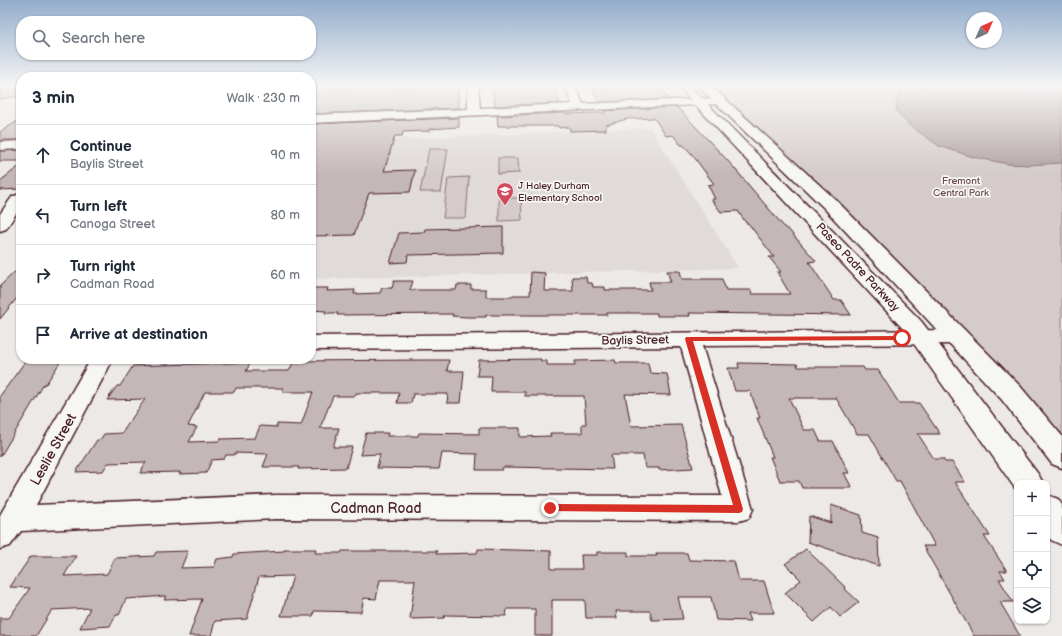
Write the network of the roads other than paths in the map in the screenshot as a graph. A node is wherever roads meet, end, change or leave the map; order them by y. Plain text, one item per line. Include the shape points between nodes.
1 (379, 116) edge
2 (724, 116) edge
3 (729, 116) edge
4 (316, 119) edge
5 (16, 145) edge
6 (0, 146) edge
7 (16, 200) edge
8 (0, 201) edge
9 (16, 204) edge
10 (0, 226) edge
11 (958, 337) junction
12 (923, 338) junction
13 (689, 339) junction
14 (316, 343) edge
15 (99, 364) edge
16 (1062, 456) edge
17 (1026, 480) edge
18 (1050, 513) edge
19 (7, 528) edge
20 (1062, 530) edge

1 - 4 street
2 - 12 main road, Paseo Padre Parkway via 802,208
3 - 11 main road, Paseo Padre Parkway via 830,204
5 - 6 street
7 - 8 street
9 - 10 street
11 - 12 street, Baylis Street
11 - 16 main road, Paseo Padre Parkway via 1011,393
12 - 13 street, Baylis Street
12 - 17 main road, Paseo Padre Parkway
13 - 14 street, Baylis Street
13 - 19 street, Cadman Road via 739,509 276,507
15 - 19 street, Leslie Street
18 - 20 main road

